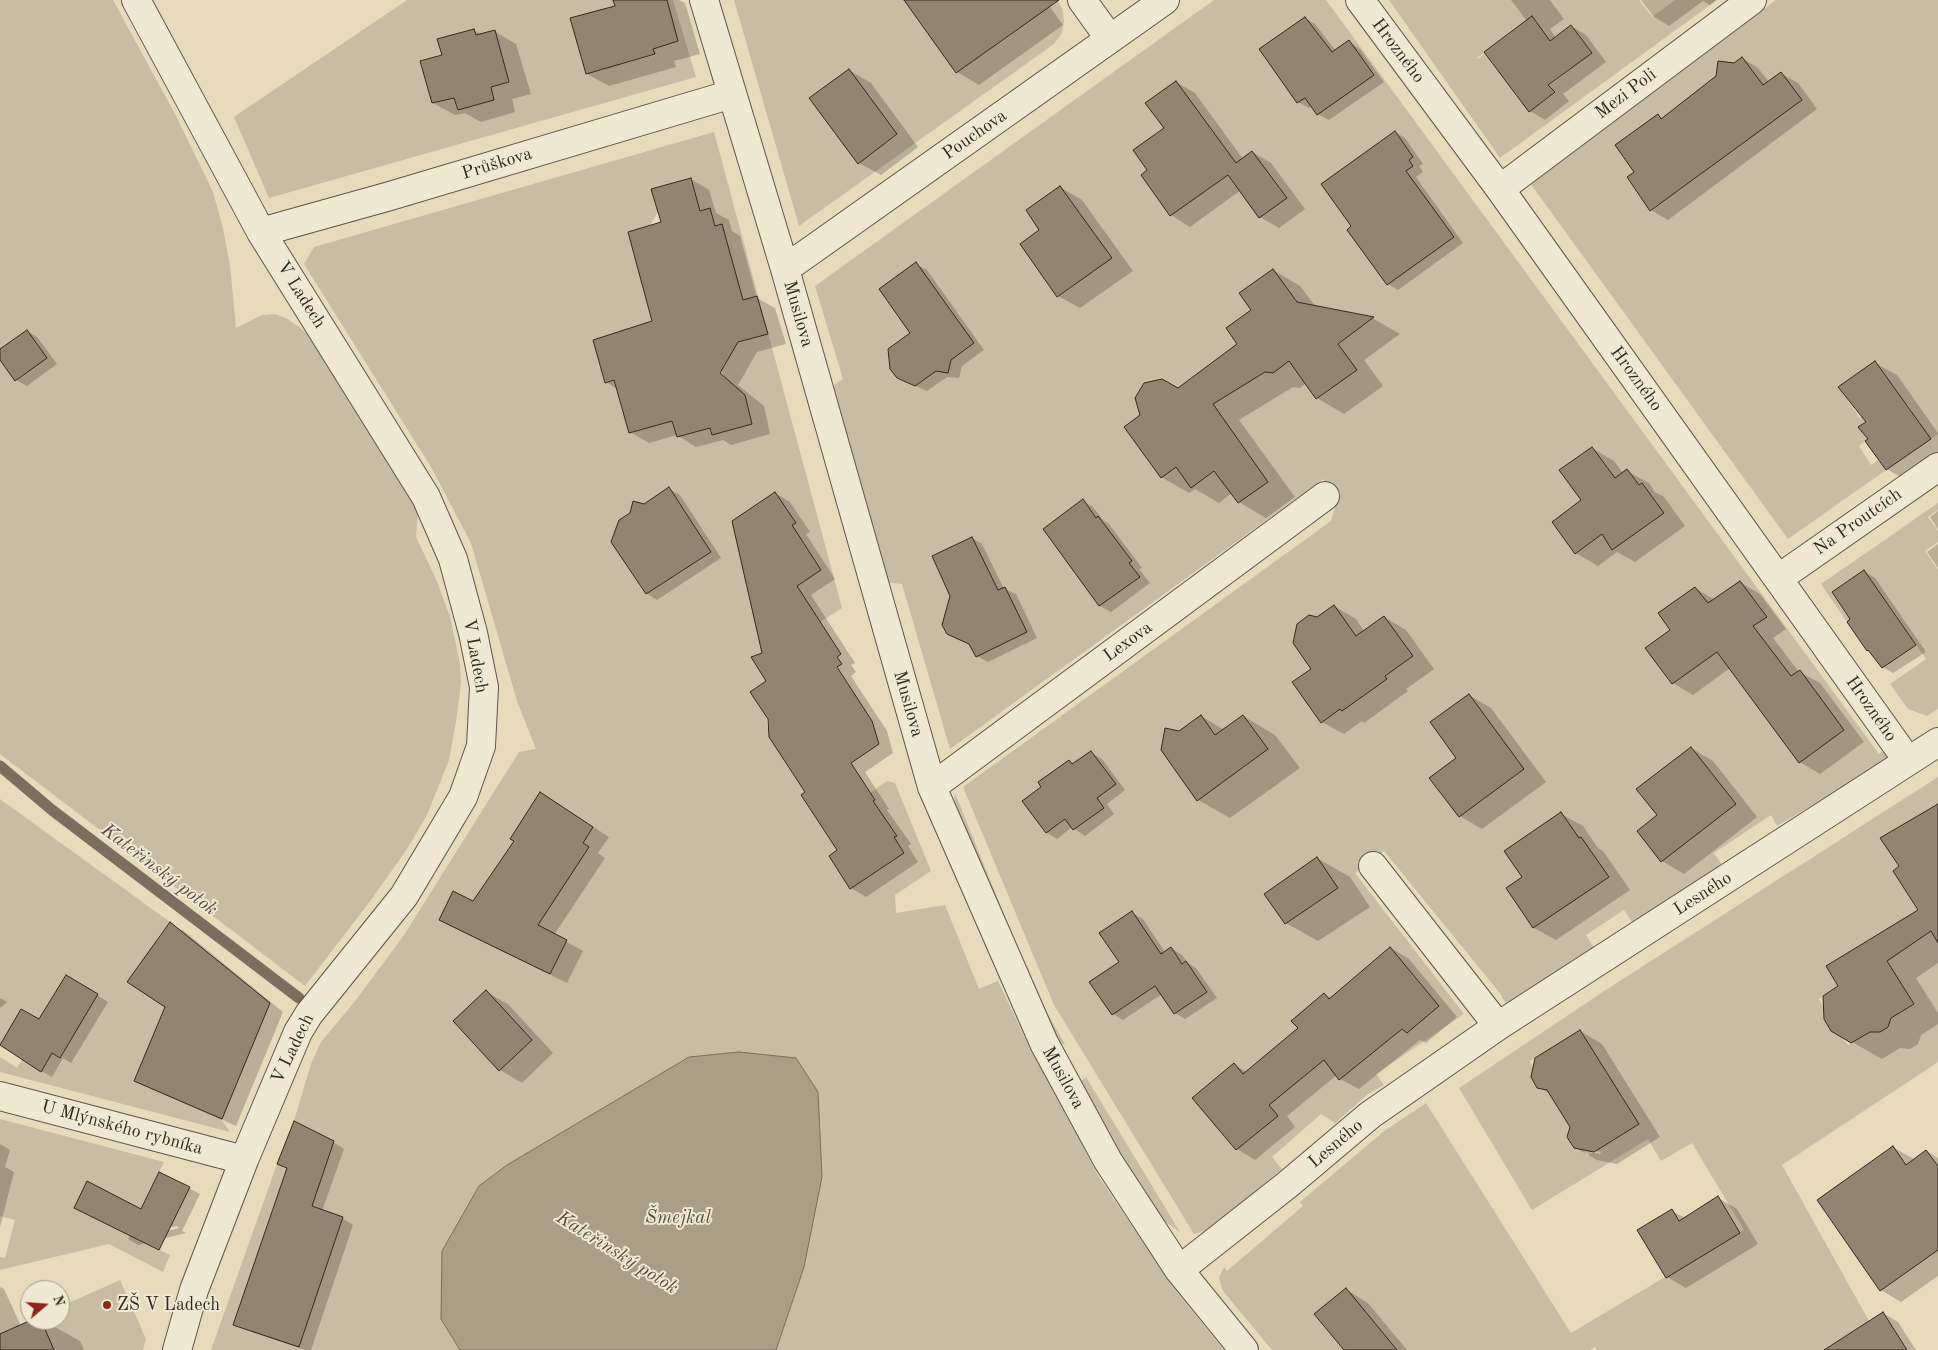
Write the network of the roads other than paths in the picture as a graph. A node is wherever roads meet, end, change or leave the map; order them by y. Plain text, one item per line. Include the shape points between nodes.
1 (136, 0) edge
2 (704, 0) edge
3 (1082, 0) edge
4 (1165, 0) edge
5 (1360, 0) edge
6 (1752, 0) edge
7 (1110, 39) junction
8 (732, 94) junction
9 (1500, 189) junction
10 (261, 232) junction
11 (785, 269) junction
12 (1938, 467) edge
13 (1327, 501) dead end
14 (1779, 578) junction
15 (1938, 742) edge
16 (1908, 761) junction
17 (932, 787) junction
18 (1373, 866) dead end
19 (1498, 1026) junction
20 (0, 1096) edge
21 (244, 1160) junction
22 (1180, 1270) junction
23 (177, 1350) edge
24 (1244, 1350) edge

1 - 10 street, V Ladech
2 - 8 street, Musilova
3 - 7 street
4 - 7 street, Pouchova
5 - 9 street, Hrozného
6 - 9 street, Mezi Poli
7 - 11 street, Pouchova
8 - 10 street, Průškova
8 - 11 street, Musilova
9 - 14 street, Hrozného
10 - 21 street, V Ladech via 426,496 453,559 484,687 481,746 463,796 404,896 306,1020 289,1052
11 - 17 street, Musilova
12 - 14 street, Na Proutcích
13 - 17 street, Lexova
14 - 16 street, Hrozného
15 - 16 street, Lesného
16 - 19 street, Lesného
17 - 22 street, Musilova via 1044,1043 1108,1161
18 - 19 street
19 - 22 street, Lesného via 1370,1115
20 - 21 street, U Mlýnského rybníka
21 - 23 street, V Ladech via 194,1290
22 - 24 street, Musilova

